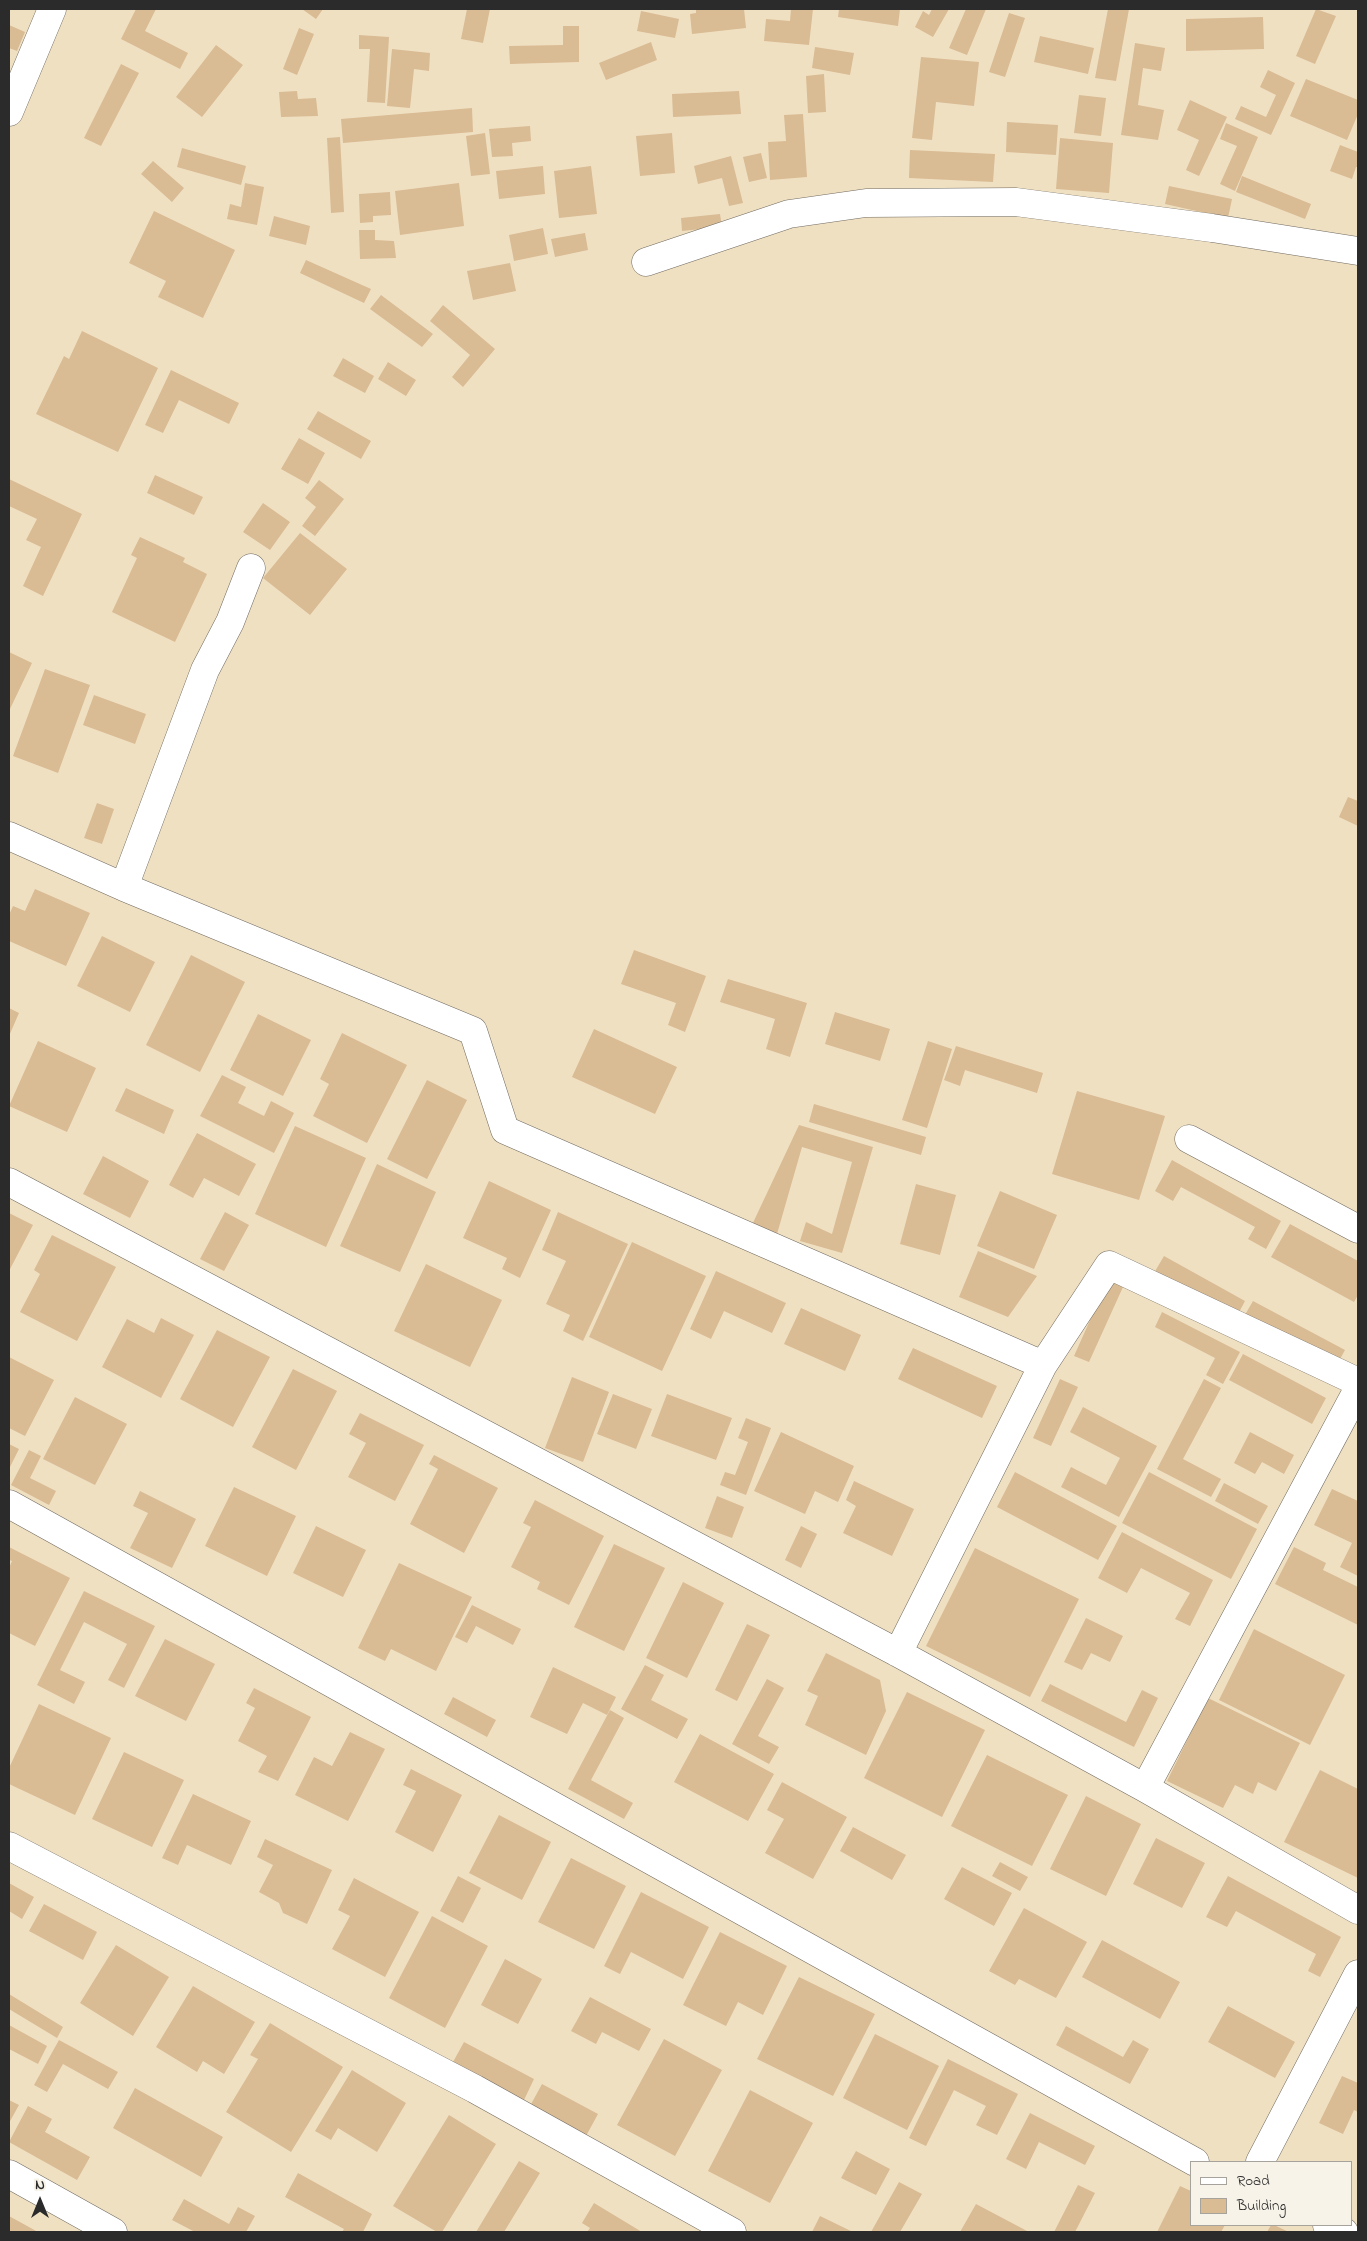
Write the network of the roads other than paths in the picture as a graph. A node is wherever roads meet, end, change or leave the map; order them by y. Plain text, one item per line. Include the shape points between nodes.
1 (52, 9) edge
2 (9, 112) edge
3 (1358, 252) edge
4 (646, 262) dead end
5 (251, 568) dead end
6 (9, 836) edge
7 (124, 887) junction
8 (1188, 1139) dead end
9 (9, 1182) edge
10 (1358, 1228) edge
11 (1043, 1365) junction
12 (1358, 1382) edge
13 (1358, 1389) edge
14 (9, 1504) edge
15 (898, 1653) junction
16 (1145, 1788) junction
17 (9, 1846) edge
18 (1358, 1910) edge
19 (1358, 1974) edge
20 (1193, 2161) edge
21 (1261, 2161) edge
22 (9, 2174) edge
23 (1329, 2226) edge
24 (113, 2232) edge
25 (732, 2232) edge
26 (1344, 2232) edge

1 - 2 street
3 - 4 street via 1212,228 1016,202 866,203 789,214
5 - 7 street via 230,622 205,670
6 - 7 street
7 - 11 street via 473,1031 505,1130
8 - 10 street
9 - 15 street
11 - 12 street via 1109,1264
11 - 15 street
13 - 16 street
14 - 20 street
15 - 16 street
16 - 18 street
17 - 25 street via 475,2089
19 - 21 street
22 - 24 street
23 - 26 street

